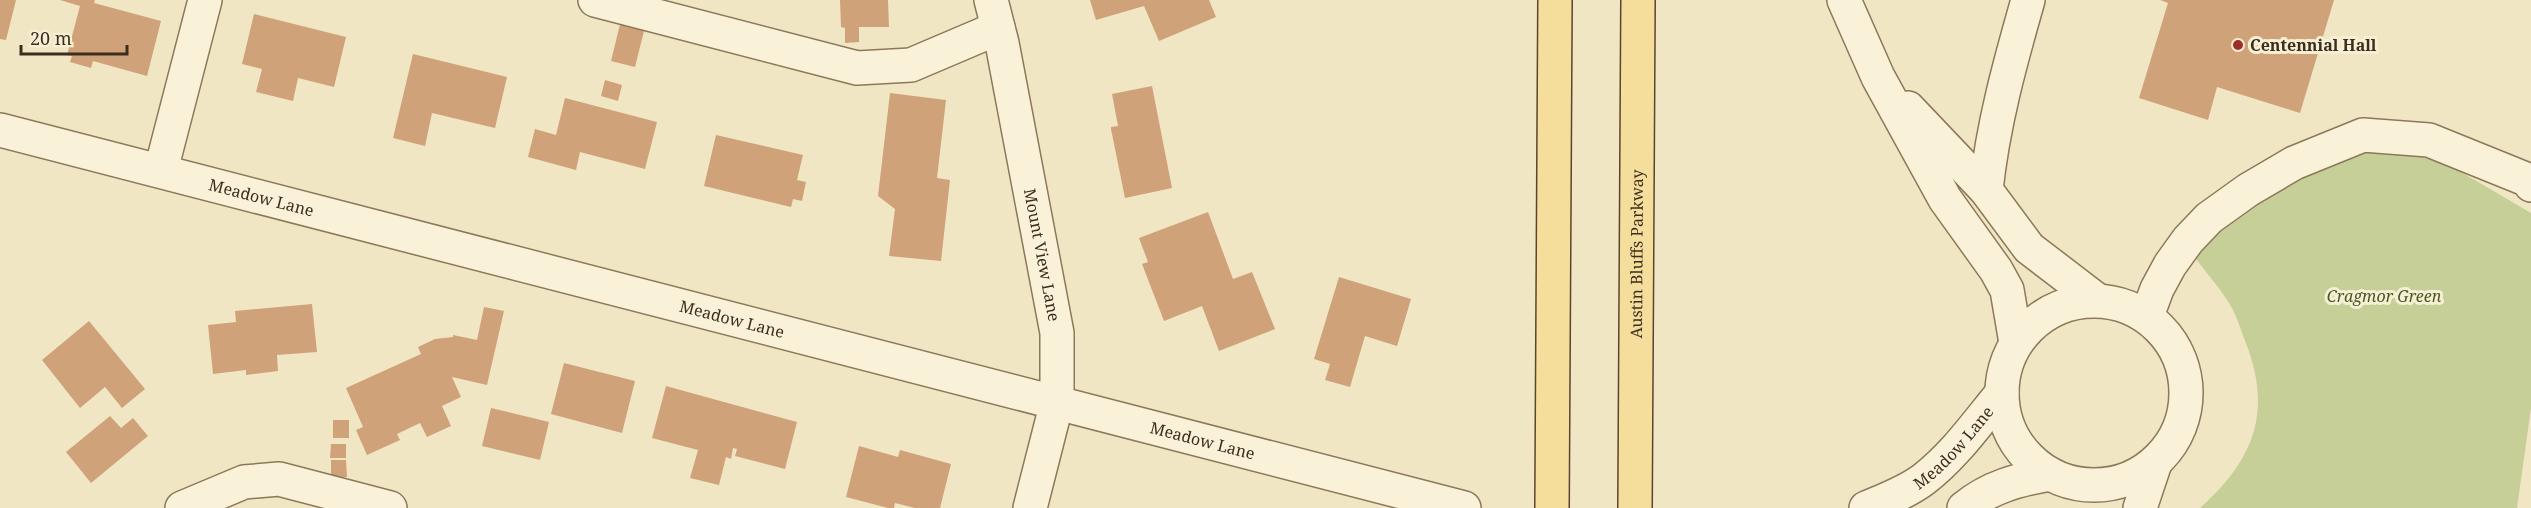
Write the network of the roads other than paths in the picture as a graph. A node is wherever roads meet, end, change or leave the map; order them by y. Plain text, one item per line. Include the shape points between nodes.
1 (205, 0) edge
2 (595, 0) edge
3 (1555, 0) edge
4 (1638, 0) edge
5 (1844, 0) edge
6 (2028, 0) edge
7 (995, 14) edge
8 (1878, 77) junction
9 (0, 130) edge
10 (161, 170) junction
11 (2531, 185) edge
12 (1986, 190) junction
13 (2097, 300) junction
14 (2146, 316) junction
15 (2016, 343) junction
16 (2002, 393) junction
17 (1057, 402) junction
18 (2155, 463) junction
19 (2071, 488) edge
20 (182, 508) edge
21 (390, 508) edge
22 (1030, 508) edge
23 (1464, 508) edge
24 (1552, 508) edge
25 (1635, 508) edge
26 (1866, 508) edge
27 (1964, 508) edge
28 (2140, 508) edge

1 - 10 street
2 - 7 street via 857,68 911,66
3 - 24 main road
4 - 25 main road, Austin Bluffs Parkway
5 - 8 street
6 - 12 street via 2002,90
7 - 17 street, Mount View Lane via 1057,333
8 - 12 street
8 - 15 street via 1945,199 2007,290
9 - 10 street, Meadow Lane
10 - 17 street, Meadow Lane
11 - 14 street via 2528,180 2428,140 2363,135 2294,163 2210,218 2170,265
12 - 13 street via 2030,248
13 - 14 street via 2123,304
13 - 15 street via 2066,305 2037,320
14 - 18 street via 2164,332 2185,375 2182,423
15 - 16 street via 2006,367
16 - 19 street via 2015,439 2030,459
16 - 26 street, Meadow Lane via 1962,443 1922,480
17 - 22 street, Mount View Lane
17 - 23 street, Meadow Lane
18 - 19 street via 2118,482
18 - 28 street
19 - 27 street via 2012,481
20 - 21 street via 244,482 279,479

